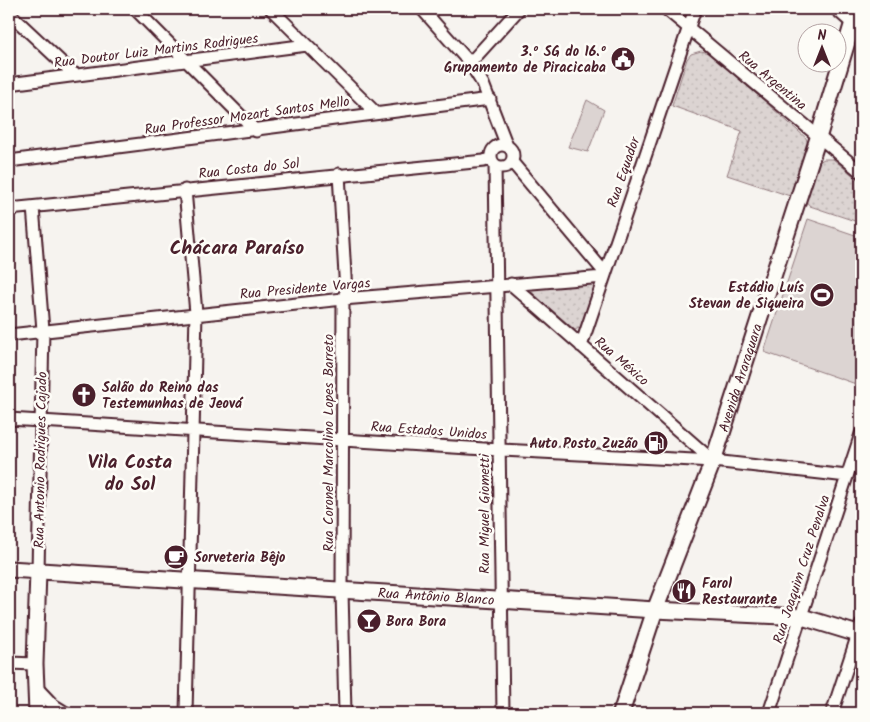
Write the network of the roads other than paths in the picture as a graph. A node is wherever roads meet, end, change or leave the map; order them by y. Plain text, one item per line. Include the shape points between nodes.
1 (135, 9) edge
2 (270, 9) edge
3 (422, 9) edge
4 (519, 9) edge
5 (666, 9) edge
6 (695, 9) edge
7 (836, 9) edge
8 (9, 12) edge
9 (855, 16) edge
10 (687, 28) junction
11 (307, 45) junction
12 (189, 62) junction
13 (470, 63) junction
14 (75, 75) junction
15 (9, 84) edge
16 (490, 99) junction
17 (376, 113) junction
18 (495, 117) junction
19 (256, 131) junction
20 (818, 138) junction
21 (507, 146) junction
22 (493, 158) junction
23 (9, 161) edge
24 (512, 162) junction
25 (861, 172) edge
26 (339, 174) junction
27 (185, 190) junction
28 (33, 207) junction
29 (9, 209) edge
30 (604, 275) junction
31 (511, 284) junction
32 (496, 285) junction
33 (342, 299) junction
34 (196, 313) junction
35 (43, 330) junction
36 (9, 334) edge
37 (581, 346) junction
38 (9, 419) edge
39 (41, 421) junction
40 (195, 431) junction
41 (861, 434) edge
42 (344, 439) junction
43 (500, 450) junction
44 (713, 461) junction
45 (847, 476) junction
46 (9, 570) edge
47 (38, 571) junction
48 (190, 582) junction
49 (342, 591) junction
50 (500, 601) junction
51 (655, 610) junction
52 (802, 617) junction
53 (860, 631) edge
54 (9, 663) edge
55 (35, 664) junction
56 (36, 687) junction
57 (37, 713) edge
58 (66, 713) edge
59 (186, 713) edge
60 (345, 713) edge
61 (503, 713) edge
62 (621, 713) edge
63 (769, 713) edge
64 (832, 713) edge

1 - 12 street
2 - 11 street
3 - 13 street, Rua Miguel Giometti
4 - 13 street
5 - 10 street, Rua Argentina
6 - 10 street, Rua Equador
7 - 9 street
8 - 14 street
9 - 20 street, Avenida Araraquara
10 - 20 street, Rua Argentina
10 - 30 street, Rua Equador
11 - 12 street, Rua Doutor Luiz Martins Rodrigues
11 - 17 street
12 - 14 street, Rua Doutor Luiz Martins Rodrigues
12 - 19 street
13 - 16 street, Rua Miguel Giometti
14 - 15 street, Rua Doutor Luiz Martins Rodrigues
16 - 17 street, Rua Professor Mozart Santos Mello
16 - 18 street, Rua Miguel Giometti
17 - 19 street, Rua Professor Mozart Santos Mello
18 - 21 street, Rua Miguel Giometti
18 - 22 street, Rua Miguel Giometti
19 - 23 street, Rua Professor Mozart Santos Mello
20 - 25 street, Rua Argentina
20 - 44 street, Avenida Araraquara
21 - 22 street via 499,146
21 - 24 street via 514,155
22 - 24 street via 502,168
22 - 26 street, Rua Costa do Sol
22 - 32 street, Rua Miguel Giometti
24 - 30 street
26 - 27 street, Rua Costa do Sol
26 - 33 street, Rua Coronel Marcolino Lopes Barreto via 346,292
27 - 28 street, Rua Costa do Sol
27 - 34 street
28 - 29 street, Rua Costa do Sol
28 - 35 street, Rua Antonio Rodrigues Cajado
30 - 31 street, Rua Presidente Vargas
30 - 37 street, Rua Equador
31 - 32 street, Rua Presidente Vargas
31 - 37 street, Rua México
32 - 33 street, Rua Presidente Vargas
32 - 43 street, Rua Miguel Giometti
33 - 34 street, Rua Presidente Vargas
33 - 42 street, Rua Coronel Marcolino Lopes Barreto
34 - 35 street, Rua Presidente Vargas
34 - 40 street
35 - 36 street, Rua Presidente Vargas
35 - 39 street, Rua Antonio Rodrigues Cajado
37 - 44 street, Rua México
38 - 39 street, Rua Estados Unidos
39 - 40 street, Rua Estados Unidos
39 - 47 street, Rua Antonio Rodrigues Cajado
40 - 42 street, Rua Estados Unidos
40 - 48 street
41 - 45 street, Rua Joaquim Cruz Penalva
42 - 43 street, Rua Estados Unidos
42 - 49 street, Rua Coronel Marcolino Lopes Barreto
43 - 44 street, Rua Estados Unidos
43 - 50 street, Rua Miguel Giometti
44 - 45 street, Rua Estados Unidos
44 - 51 street, Avenida Araraquara
45 - 52 street, Rua Joaquim Cruz Penalva
46 - 47 street, Rua Antônio Blanco
47 - 48 street, Rua Antônio Blanco
47 - 55 street, Rua Antonio Rodrigues Cajado
48 - 49 street, Rua Antônio Blanco
48 - 59 street
49 - 50 street, Rua Antônio Blanco
49 - 60 street, Rua Coronel Marcolino Lopes Barreto
50 - 51 street, Rua Antônio Blanco
50 - 61 street, Rua Miguel Giometti
51 - 52 street, Rua Antônio Blanco
51 - 62 street, Avenida Araraquara
52 - 53 street, Rua Antônio Blanco
52 - 63 street, Rua Joaquim Cruz Penalva
53 - 64 street
54 - 55 street
55 - 56 street, Rua Antonio Rodrigues Cajado
56 - 57 street, Rua Antonio Rodrigues Cajado
56 - 58 street

